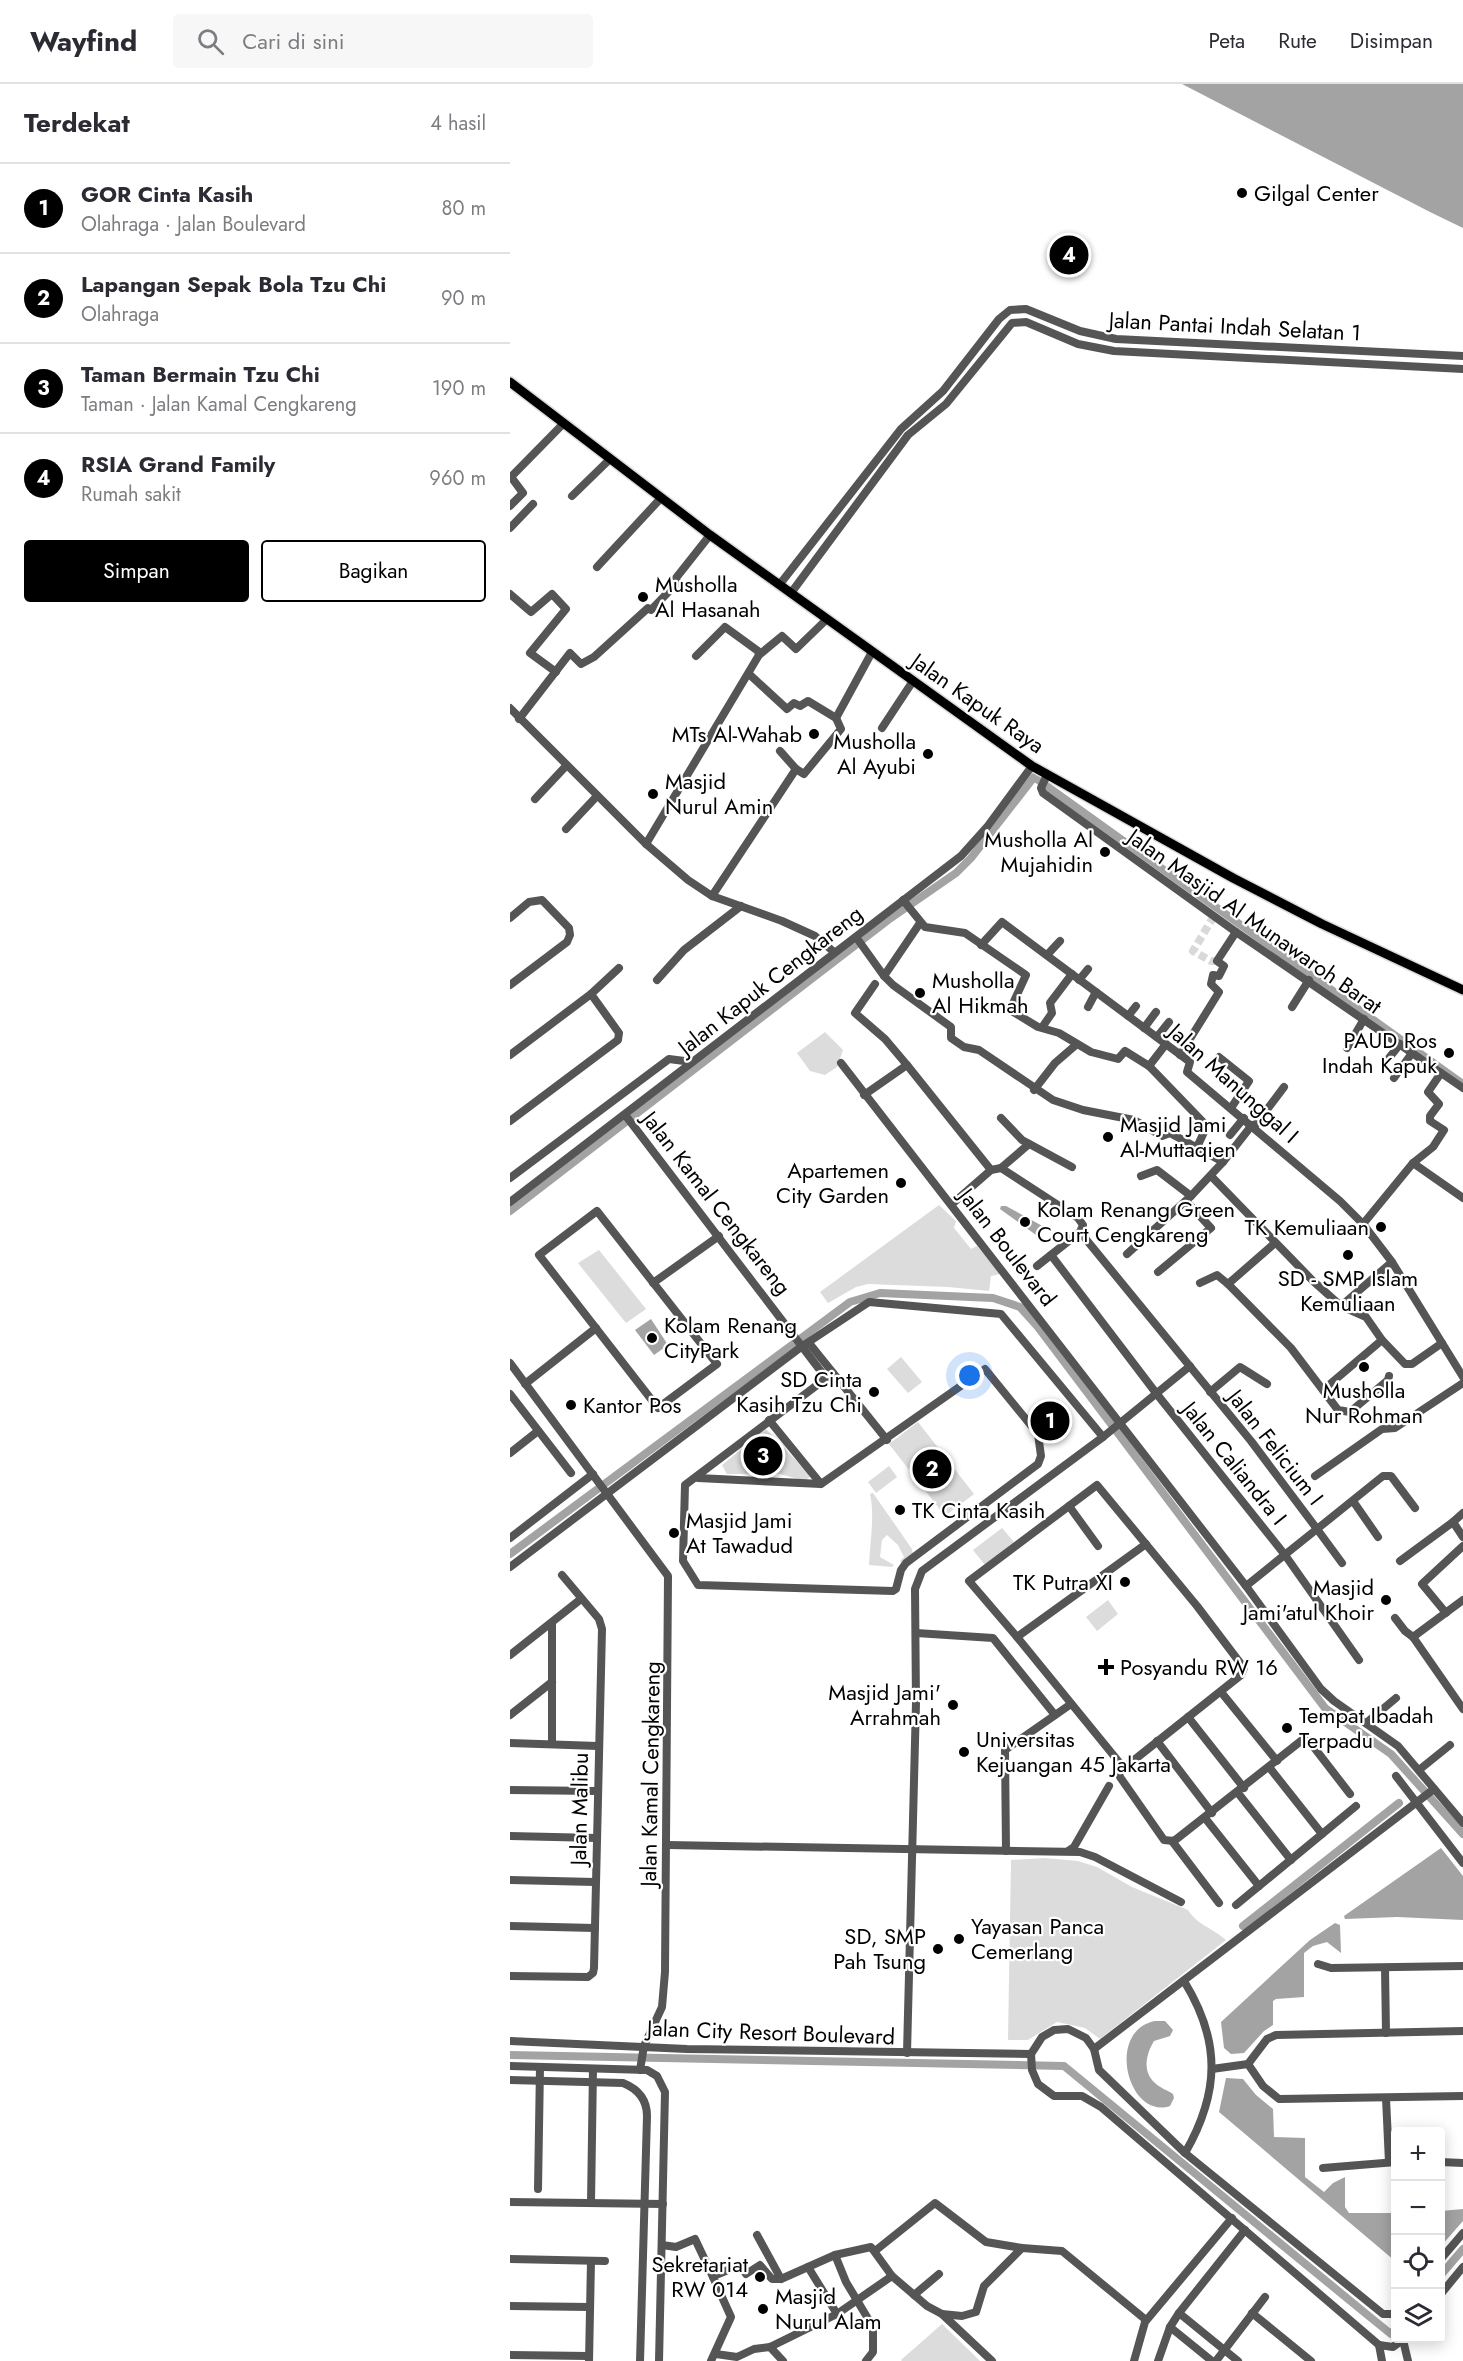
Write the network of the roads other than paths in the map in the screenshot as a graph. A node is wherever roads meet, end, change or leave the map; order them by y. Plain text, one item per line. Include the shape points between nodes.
1 (1463, 356) edge
2 (1463, 369) edge
3 (510, 382) edge
4 (563, 424) junction
5 (610, 459) junction
6 (572, 496) dead end
7 (661, 498) junction
8 (533, 504) dead end
9 (510, 506) edge
10 (510, 528) edge
11 (711, 535) junction
12 (597, 567) dead end
13 (782, 580) junction
14 (794, 589) junction
15 (510, 594) edge
16 (827, 619) junction
17 (872, 652) junction
18 (759, 655) junction
19 (696, 656) dead end
20 (556, 672) junction
21 (749, 674) junction
22 (913, 681) junction
23 (510, 708) edge
24 (836, 718) junction
25 (519, 719) junction
26 (882, 728) dead end
27 (780, 751) dead end
28 (566, 766) junction
29 (1032, 766) junction
30 (796, 769) junction
31 (1044, 780) junction
32 (597, 796) junction
33 (535, 799) dead end
34 (566, 829) dead end
35 (646, 844) junction
36 (712, 896) junction
37 (903, 901) junction
38 (741, 906) junction
39 (510, 918) edge
40 (920, 923) junction
41 (1236, 932) junction
42 (859, 940) junction
43 (1060, 941) dead end
44 (981, 945) junction
45 (834, 952) junction
46 (1047, 956) junction
47 (618, 968) dead end
48 (1088, 969) dead end
49 (1071, 974) junction
50 (884, 976) junction
51 (657, 980) dead end
52 (1079, 980) junction
53 (1309, 980) junction
54 (875, 984) dead end
55 (510, 986) edge
56 (1463, 990) edge
57 (1096, 992) junction
58 (591, 994) junction
59 (1136, 1006) dead end
60 (1088, 1007) dead end
61 (1292, 1007) dead end
62 (1156, 1012) dead end
63 (1128, 1016) junction
64 (1364, 1019) junction
65 (1169, 1022) dead end
66 (1043, 1026) junction
67 (1144, 1028) junction
68 (1157, 1037) junction
69 (1077, 1044) junction
70 (1166, 1044) junction
71 (1400, 1044) junction
72 (1347, 1048) dead end
73 (1412, 1053) junction
74 (1180, 1054) junction
75 (510, 1055) edge
76 (1219, 1057) dead end
77 (1389, 1058) dead end
78 (692, 1062) junction
79 (842, 1063) dead end
80 (908, 1065) junction
81 (1149, 1066) junction
82 (1441, 1073) junction
83 (1394, 1078) dead end
84 (1284, 1087) dead end
85 (1463, 1088) edge
86 (1034, 1090) junction
87 (864, 1095) junction
88 (1231, 1108) junction
89 (626, 1116) junction
90 (1001, 1118) dead end
91 (1244, 1119) junction
92 (510, 1121) edge
93 (1253, 1126) junction
94 (1230, 1135) dead end
95 (1029, 1144) junction
96 (1197, 1147) junction
97 (1223, 1161) junction
98 (1413, 1163) junction
99 (1072, 1167) dead end
100 (1001, 1168) junction
101 (991, 1170) junction
102 (1141, 1176) dead end
103 (1211, 1176) junction
104 (510, 1178) edge
105 (1463, 1198) edge
106 (1189, 1199) junction
107 (510, 1202) edge
108 (952, 1204) junction
109 (1363, 1224) junction
110 (1080, 1232) junction
111 (719, 1236) junction
112 (1275, 1243) junction
113 (1127, 1254) dead end
114 (1051, 1256) junction
115 (1392, 1262) junction
116 (1037, 1266) dead end
117 (1158, 1272) dead end
118 (653, 1283) junction
119 (1200, 1283) dead end
120 (1228, 1284) junction
121 (1341, 1306) junction
122 (596, 1328) junction
123 (1382, 1340) junction
124 (803, 1343) junction
125 (1442, 1343) junction
126 (510, 1364) edge
127 (1190, 1366) junction
128 (829, 1375) junction
129 (1389, 1376) dead end
130 (1463, 1377) edge
131 (1463, 1383) edge
132 (525, 1384) junction
133 (1267, 1384) dead end
134 (1323, 1390) junction
135 (1210, 1392) junction
136 (1156, 1393) junction
137 (510, 1394) edge
138 (769, 1420) junction
139 (1120, 1424) junction
140 (538, 1431) junction
141 (1104, 1437) junction
142 (887, 1440) junction
143 (510, 1453) edge
144 (571, 1473) dead end
145 (595, 1476) junction
146 (1315, 1476) dead end
147 (698, 1478) junction
148 (821, 1484) junction
149 (606, 1492) junction
150 (1353, 1501) junction
151 (1069, 1506) junction
152 (1416, 1508) dead end
153 (1463, 1513) edge
154 (1453, 1522) junction
155 (1317, 1529) junction
156 (1378, 1537) dead end
157 (1463, 1537) edge
158 (510, 1538) edge
159 (1146, 1544) junction
160 (1098, 1546) dead end
161 (1463, 1546) edge
162 (1285, 1555) junction
163 (1400, 1561) dead end
164 (1342, 1563) dead end
165 (510, 1567) edge
166 (562, 1575) dead end
167 (1246, 1586) junction
168 (581, 1599) junction
169 (1463, 1600) edge
170 (1446, 1613) junction
171 (1395, 1618) dead end
172 (552, 1623) junction
173 (915, 1633) junction
174 (1017, 1637) junction
175 (1413, 1637) junction
176 (510, 1655) edge
177 (1359, 1660) dead end
178 (552, 1682) junction
179 (1221, 1692) junction
180 (1396, 1698) dead end
181 (1071, 1704) junction
182 (1462, 1704) edge
183 (510, 1715) edge
184 (1055, 1715) junction
185 (1188, 1717) junction
186 (1366, 1722) junction
187 (1157, 1741) junction
188 (510, 1743) edge
189 (552, 1744) junction
190 (1450, 1745) dead end
191 (598, 1746) junction
192 (1277, 1761) junction
193 (1123, 1767) junction
194 (1269, 1767) junction
195 (1419, 1770) junction
196 (1396, 1776) dead end
197 (1110, 1786) dead end
198 (510, 1790) edge
199 (597, 1791) junction
200 (1241, 1791) junction
201 (1431, 1791) junction
202 (1350, 1794) dead end
203 (1418, 1803) junction
204 (1356, 1806) dead end
205 (1208, 1815) junction
206 (1463, 1823) edge
207 (1322, 1834) junction
208 (510, 1836) edge
209 (597, 1838) junction
210 (1172, 1841) junction
211 (667, 1845) junction
212 (912, 1851) junction
213 (1006, 1851) junction
214 (1068, 1851) junction
215 (1291, 1860) junction
216 (1463, 1863) edge
217 (510, 1880) edge
218 (595, 1882) junction
219 (1259, 1886) junction
220 (1181, 1902) dead end
221 (1219, 1903) dead end
222 (1236, 1905) dead end
223 (510, 1926) edge
224 (595, 1928) junction
225 (1318, 1964) dead end
226 (1463, 1966) edge
227 (1385, 1968) junction
228 (510, 1976) edge
229 (1184, 1981) junction
230 (1463, 2031) edge
231 (1386, 2033) junction
232 (510, 2041) edge
233 (643, 2049) junction
234 (1094, 2049) junction
235 (907, 2053) junction
236 (1030, 2056) junction
237 (1248, 2064) junction
238 (510, 2066) edge
239 (641, 2066) junction
240 (540, 2067) junction
241 (593, 2068) junction
242 (1212, 2069) junction
243 (510, 2080) edge
244 (540, 2080) junction
245 (593, 2081) junction
246 (1463, 2096) edge
247 (1386, 2098) junction
248 (1391, 2151) edge
249 (1185, 2153) junction
250 (1391, 2162) edge
251 (1445, 2162) edge
252 (1463, 2163) edge
253 (1323, 2168) dead end
254 (538, 2189) dead end
255 (510, 2202) edge
256 (591, 2203) junction
257 (645, 2204) junction
258 (663, 2204) junction
259 (1233, 2220) junction
260 (1244, 2229) junction
261 (1463, 2233) edge
262 (757, 2235) dead end
263 (662, 2245) junction
264 (1022, 2248) junction
265 (875, 2250) junction
266 (1445, 2254) edge
267 (835, 2255) junction
268 (510, 2259) edge
269 (591, 2261) junction
270 (605, 2261) dead end
271 (808, 2267) junction
272 (1463, 2267) edge
273 (939, 2274) dead end
274 (892, 2276) junction
275 (713, 2277) junction
276 (781, 2279) junction
277 (1445, 2289) edge
278 (914, 2295) junction
279 (1264, 2297) dead end
280 (859, 2300) junction
281 (510, 2306) edge
282 (590, 2307) junction
283 (1179, 2313) junction
284 (1252, 2313) junction
285 (837, 2314) junction
286 (942, 2314) junction
287 (1391, 2314) edge
288 (1146, 2320) junction
289 (1170, 2327) junction
290 (1398, 2343) edge
291 (1405, 2343) edge
292 (1379, 2345) junction
293 (770, 2347) junction
294 (1224, 2349) junction
295 (510, 2355) edge
296 (714, 2357) edge
297 (589, 2359) edge
298 (640, 2361) edge
299 (659, 2361) edge
300 (783, 2361) edge
301 (866, 2361) edge
302 (992, 2361) edge
303 (1134, 2361) edge
304 (1158, 2361) edge
305 (1212, 2361) edge
306 (1216, 2361) edge
307 (1238, 2361) edge
308 (1311, 2361) edge
309 (1382, 2361) edge
310 (1408, 2361) edge

1 - 13 street, Jalan Pantai Indah Selatan 1 via 1116,339 1080,331 1026,309 1010,310 943,391 901,429
2 - 14 street, Jalan Pantai Indah Selatan 1 via 1114,351 1078,344 1026,322 1012,323 946,404 908,435
3 - 4 main road, Jalan Kapuk Raya
4 - 5 main road, Jalan Kapuk Raya
4 - 9 street via 511,477 523,493
5 - 6 street
5 - 7 main road, Jalan Kapuk Raya
7 - 11 main road, Jalan Kapuk Raya
7 - 12 street
8 - 10 street
11 - 13 main road, Jalan Kapuk Raya
11 - 20 street via 676,578 677,583 651,610 648,608 581,664 570,653
13 - 14 main road, Jalan Kapuk Raya
14 - 16 main road, Jalan Kapuk Raya
15 - 20 street via 531,612 552,594 566,609 530,652
16 - 17 main road, Jalan Kapuk Raya
16 - 18 street via 796,649 782,636
17 - 22 main road, Jalan Kapuk Raya
17 - 24 street
18 - 19 street via 724,627
18 - 21 street
20 - 25 street
21 - 24 street via 787,709 794,703 800,706 808,701
21 - 35 street
22 - 26 street
22 - 29 main road, Jalan Kapuk Raya
23 - 25 street
24 - 30 street via 842,729 804,774
25 - 28 street
27 - 30 street
28 - 32 street
28 - 33 street
29 - 31 main road, Jalan Kapuk Raya
29 - 37 street, Jalan Kapuk Cengkareng via 975,843
30 - 36 street
31 - 41 street, Jalan Masjid Al Munawaroh Barat via 1043,793
31 - 56 main road, Jalan Kapuk Raya via 1292,909
32 - 34 street
32 - 35 street
35 - 36 street
36 - 38 street
37 - 40 street
37 - 42 street, Jalan Kapuk Cengkareng
38 - 45 street via 814,936
38 - 51 street via 684,950
39 - 55 street via 529,902 542,900 569,928 570,935 567,942
40 - 44 street via 965,933
40 - 50 street
41 - 53 street, Jalan Masjid Al Munawaroh Barat
41 - 74 street via 1217,961 1224,966 1219,976 1213,975 1211,984 1219,992
42 - 45 street, Jalan Kapuk Cengkareng
42 - 50 street
43 - 46 street
44 - 46 street, Jalan Manunggal I via 1002,922
44 - 66 street via 1026,976 1010,1010 1038,1027
45 - 78 street, Jalan Kapuk Cengkareng
46 - 49 street, Jalan Manunggal I
47 - 58 street
48 - 52 street
49 - 52 street, Jalan Manunggal I
49 - 66 street via 1050,1003 1052,1013
50 - 86 street via 951,1027 951,1038 964,1047 979,1050
52 - 57 street, Jalan Manunggal I
53 - 61 street
53 - 64 street, Jalan Masjid Al Munawaroh Barat
54 - 80 street via 855,1013
57 - 60 street
57 - 63 street, Jalan Manunggal I
58 - 75 street
58 - 92 street via 619,1033 618,1040
59 - 63 street
62 - 67 street
63 - 67 street, Jalan Manunggal I
64 - 71 street, Jalan Masjid Al Munawaroh Barat
64 - 72 street
65 - 68 street
66 - 69 street
67 - 68 street, Jalan Manunggal I
68 - 70 street, Jalan Manunggal I
69 - 81 street via 1118,1059 1125,1051
69 - 86 street via 1055,1063
70 - 74 street, Jalan Manunggal I
70 - 81 street
71 - 73 street, Jalan Masjid Al Munawaroh Barat
71 - 77 street
73 - 82 street, Jalan Masjid Al Munawaroh Barat
73 - 83 street
74 - 88 street, Jalan Manunggal I via 1190,1062 1187,1072
76 - 88 street via 1250,1081
78 - 89 street, Jalan Kapuk Cengkareng
78 - 104 street via 669,1059
79 - 87 street, Jalan Boulevard
80 - 87 street
80 - 101 street
81 - 96 street via 1204,1123 1206,1128
82 - 85 street, Jalan Masjid Al Munawaroh Barat
82 - 98 street via 1428,1092 1439,1104 1430,1121 1444,1130 1433,1147
84 - 93 street
86 - 96 street via 1083,1110 1134,1120 1162,1136 1170,1133
87 - 108 street, Jalan Boulevard
88 - 91 street, Jalan Manunggal I
89 - 107 street, Jalan Kapuk Cengkareng
89 - 111 street, Jalan Kamal Cengkareng
90 - 95 street
91 - 93 street, Jalan Manunggal I
91 - 94 street
93 - 97 street
93 - 109 street, Jalan Manunggal I
95 - 99 street
95 - 100 street
96 - 97 street
97 - 103 street
98 - 105 street
98 - 109 street
100 - 101 street
100 - 110 street, Jalan Felicium I via 1078,1218 1083,1225
101 - 108 street
102 - 106 street via 1157,1170
103 - 106 street
103 - 112 street
106 - 113 street
106 - 117 street via 1211,1228
108 - 139 street, Jalan Boulevard
109 - 115 street, Jalan Manunggal I
110 - 114 street
110 - 127 street, Jalan Felicium I
111 - 118 street
111 - 124 street, Jalan Kamal Cengkareng
112 - 120 street
112 - 121 street
114 - 116 street
114 - 136 street, Jalan Caliandra I
115 - 121 street
115 - 125 street, Jalan Manunggal I
118 - 122 street via 597,1211 539,1255
118 - 122 street via 717,1364 658,1408
119 - 120 street via 1216,1275
120 - 134 street via 1291,1348
121 - 123 street via 1366,1317
122 - 132 street
123 - 125 street via 1409,1365
123 - 134 street
124 - 128 street, Jalan Kamal Cengkareng
124 - 141 street via 872,1301 1000,1314
124 - 149 street
125 - 130 street, Jalan Manunggal I
126 - 132 street, Jalan Kamal Cengkareng
127 - 135 street, Jalan Felicium I
127 - 136 street
128 - 138 street
128 - 142 street, Jalan Kamal Cengkareng
129 - 134 street via 1348,1413 1338,1410
131 - 146 street via 1395,1428 1380,1431
132 - 145 street, Jalan Kamal Cengkareng
133 - 135 street via 1240,1367
135 - 155 street, Jalan Felicium I
136 - 139 street
136 - 162 street, Jalan Caliandra I
137 - 140 street
138 - 147 street
138 - 148 street
139 - 141 street
139 - 167 street, Jalan Boulevard
140 - 143 street
140 - 144 street
141 - 173 street via 922,1570 915,1589
142 - 147 street via 985,1369 1038,1434 1041,1456 1038,1464 906,1563 896,1589 890,1591 698,1585 682,1561 684,1487
142 - 148 street
145 - 149 street, Jalan Kamal Cengkareng
145 - 158 street
147 - 148 street
149 - 165 street
149 - 211 street, Jalan Kamal Cengkareng via 668,1576
150 - 152 street via 1387,1474
150 - 155 street
150 - 156 street
151 - 159 street via 1098,1485
151 - 160 street
151 - 174 street via 969,1581
153 - 154 street
154 - 157 street
154 - 163 street
155 - 162 street, Jalan Felicium I
155 - 164 street
159 - 174 street
159 - 179 street via 1243,1666 1241,1675
161 - 170 street via 1422,1584
162 - 167 street
162 - 177 street
166 - 168 street, Jalan Malibu
167 - 186 street, Jalan Boulevard via 1321,1689
168 - 172 street
168 - 191 street, Jalan Malibu via 599,1619 602,1629
169 - 170 street
170 - 175 street
171 - 175 street
172 - 176 street
172 - 178 street
173 - 184 street via 993,1638
173 - 212 street
174 - 181 street
175 - 182 street
178 - 183 street
178 - 189 street
179 - 185 street
179 - 192 street
180 - 186 street
181 - 184 street
181 - 193 street
184 - 213 street via 1004,1753
185 - 187 street
185 - 200 street
186 - 195 street, Jalan Boulevard via 1398,1746
187 - 193 street
187 - 205 street
188 - 189 street
189 - 191 street
190 - 195 street
191 - 199 street, Jalan Malibu
192 - 194 street
192 - 202 street via 1306,1737
193 - 210 street via 1119,1777 1164,1840
194 - 200 street
194 - 207 street
195 - 201 street, Jalan Boulevard
196 - 203 street
197 - 214 street
198 - 199 street
199 - 209 street, Jalan Malibu
200 - 205 street
200 - 215 street
201 - 203 street
201 - 206 street, Jalan Boulevard
203 - 216 street
203 - 229 street
204 - 207 street
205 - 210 street
205 - 219 street
207 - 215 street
208 - 209 street
209 - 218 street, Jalan Malibu
210 - 221 street
211 - 212 street
211 - 233 street, Jalan Kamal Cengkareng via 662,2007
212 - 213 street
212 - 235 street
213 - 214 street
214 - 220 street via 1095,1857
215 - 219 street
217 - 218 street
218 - 224 street, Jalan Malibu
219 - 222 street
223 - 224 street
224 - 228 street, Jalan Malibu via 594,1968 588,1977
225 - 227 street via 1326,1968
226 - 227 street
227 - 231 street
229 - 234 street
229 - 242 street via 1205,2023
230 - 231 street
231 - 237 street via 1272,2036
232 - 233 street, Jalan City Resort Boulevard
233 - 235 street, Jalan City Resort Boulevard
233 - 239 street, Jalan Kamal Cengkareng
234 - 236 street via 1081,2034 1061,2029 1042,2037
234 - 249 street via 1097,2065
235 - 236 street, Jalan City Resort Boulevard
236 - 259 street via 1032,2074 1041,2088 1049,2094 1092,2099
237 - 242 street
237 - 247 street via 1263,2086 1279,2099
238 - 240 street, Jalan City Resort Boulevard
239 - 241 street, Jalan City Resort Boulevard
239 - 258 street via 657,2076 665,2092
240 - 241 street, Jalan City Resort Boulevard
240 - 244 street
241 - 245 street
242 - 249 street via 1203,2117
243 - 244 street
244 - 245 street
244 - 254 street
245 - 256 street
245 - 257 street via 623,2083 644,2100
246 - 247 street
247 - 248 street
249 - 287 street via 1383,2314
250 - 253 street
251 - 252 street
255 - 256 street
256 - 257 street
257 - 258 street
257 - 298 street
258 - 263 street
259 - 260 street
259 - 288 street
260 - 283 street
260 - 292 street
261 - 266 street
262 - 276 street
263 - 275 street via 676,2247 695,2239
263 - 299 street
264 - 265 street via 986,2242 935,2203
264 - 286 street via 984,2286 976,2312 967,2316
264 - 288 street via 1062,2251
265 - 267 street via 870,2247
265 - 274 street
267 - 271 street
267 - 280 street
268 - 269 street
269 - 270 street
269 - 282 street
271 - 276 street
271 - 285 street
272 - 277 street
273 - 278 street
274 - 278 street
274 - 280 street
275 - 276 street via 740,2265 746,2274 760,2265 772,2279
275 - 296 street via 731,2317
278 - 286 street
279 - 284 street
280 - 285 street
280 - 301 street via 873,2327 873,2352
281 - 282 street
282 - 297 street
283 - 289 street
283 - 294 street
284 - 294 street
284 - 308 street
285 - 293 street
286 - 302 street
288 - 303 street
289 - 304 street
289 - 305 street
290 - 292 street via 1393,2347
291 - 310 street
292 - 309 street
293 - 296 street via 737,2357
293 - 300 street
294 - 306 street
294 - 307 street
295 - 297 street

